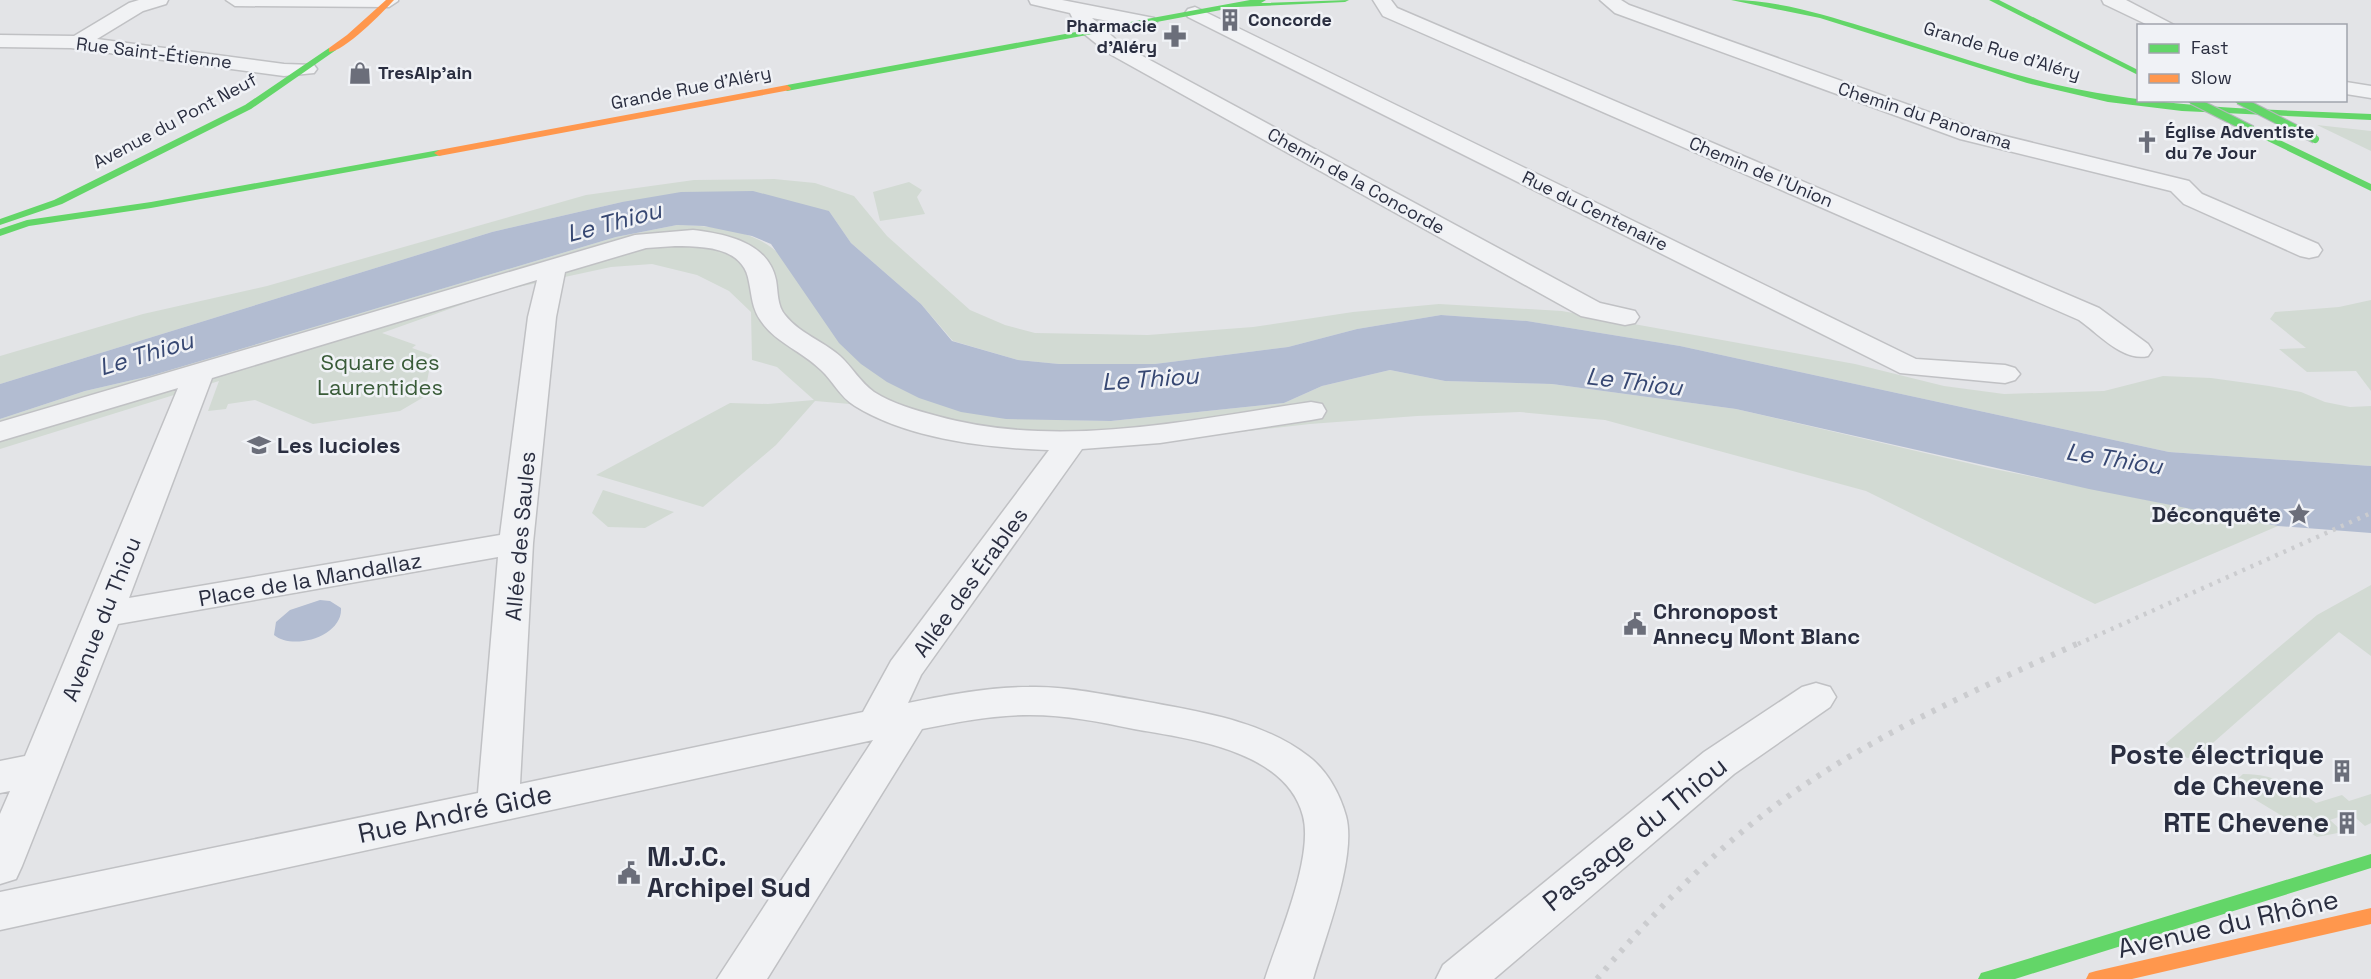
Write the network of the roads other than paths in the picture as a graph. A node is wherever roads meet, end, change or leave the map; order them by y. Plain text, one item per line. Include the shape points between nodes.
1 (159, 0) edge
2 (235, 0) edge
3 (389, 0) edge
4 (1038, 0) edge
5 (1262, 0) edge
6 (1345, 0) edge
7 (1382, 0) edge
8 (1609, 0) edge
9 (1735, 0) edge
10 (1994, 0) edge
11 (2111, 0) edge
12 (1079, 4) edge
13 (1231, 4) edge
14 (1195, 13) junction
15 (1147, 22) joint
16 (2163, 24) edge
17 (1103, 26) junction
18 (0, 40) edge
19 (77, 42) junction
20 (307, 69) junction
21 (2137, 73) edge
22 (2347, 88) edge
23 (2371, 92) edge
24 (2196, 102) edge
25 (2243, 102) edge
26 (2371, 117) edge
27 (2320, 141) dead end
28 (2304, 156) junction
29 (102, 180) junction
30 (2371, 188) edge
31 (2371, 198) edge
32 (58, 201) junction
33 (151, 205) junction
34 (0, 222) edge
35 (27, 223) junction
36 (0, 235) edge
37 (2309, 250) dead end
38 (553, 268) junction
39 (1625, 317) dead end
40 (2138, 350) dead end
41 (200, 371) junction
42 (2005, 374) dead end
43 (1311, 411) dead end
44 (0, 432) edge
45 (1071, 442) junction
46 (516, 543) junction
47 (104, 614) junction
48 (1816, 697) dead end
49 (893, 722) junction
50 (39, 769) junction
51 (0, 777) edge
52 (498, 804) junction
53 (2371, 861) edge
54 (0, 866) edge
55 (0, 911) edge
56 (2371, 916) edge
57 (741, 979) edge
58 (1289, 979) edge
59 (1460, 979) edge
60 (1988, 979) edge
61 (2096, 979) edge

1 - 19 street via 136,7
2 - 3 street
3 - 20 main road, Avenue du Pont Neuf via 350,37
4 - 12 street
5 - 13 main road
6 - 13 main road
7 - 40 street, Chemin de l'Union via 1390,12 2089,314
8 - 37 street, Chemin du Panorama via 1622,9 1961,132 2180,186 2193,199
9 - 26 main road, Grande Rue d'Aléry via 1841,20 2075,93 2148,104
10 - 21 main road
11 - 16 street
12 - 17 street via 1084,25
13 - 14 main road
14 - 15 main road
14 - 42 street, Rue du Centenaire via 1911,367
15 - 17 street
17 - 33 main road, Grande Rue d'Aléry
17 - 39 street, Chemin de la Concorde via 1115,49 1591,310
18 - 19 street, Rue Saint-Étienne
19 - 20 street, Rue Saint-Étienne via 284,70
20 - 29 main road, Avenue du Pont Neuf via 248,107
22 - 23 street
24 - 28 main road, bridge
25 - 27 main road, bridge
28 - 30 main road
28 - 31 main road
29 - 32 main road, Avenue du Pont Neuf
29 - 33 main road, Grande Rue d'Aléry via 101,195 110,200
32 - 34 main road, Avenue du Pont Neuf
32 - 35 main road, Avenue du Pont Neuf
33 - 35 main road, Grande Rue d'Aléry
35 - 36 main road, Avenue du Pont Neuf
38 - 41 street
38 - 45 street via 644,240 684,237 734,247 754,259 762,276 764,300 774,320 828,360 860,395 907,418 963,434
38 - 46 street, Allée des Saules via 542,317
41 - 44 street
41 - 47 street, Avenue du Thiou
43 - 45 street
45 - 49 street, Allée des Érables via 905,670
46 - 47 street, Place de la Mandallaz
46 - 52 street, Allée des Saules
47 - 50 street, Avenue du Thiou
48 - 59 street, Passage du Thiou via 1719,763
49 - 52 street, Rue André Gide
49 - 57 street
49 - 58 street, Rue André Gide via 967,706 1055,702 1208,728 1254,742 1279,755 1316,794 1329,833 1327,853
50 - 51 street
50 - 54 street, Avenue du Thiou
52 - 55 street, Rue André Gide
53 - 60 main road
56 - 61 main road, Avenue du Rhône

